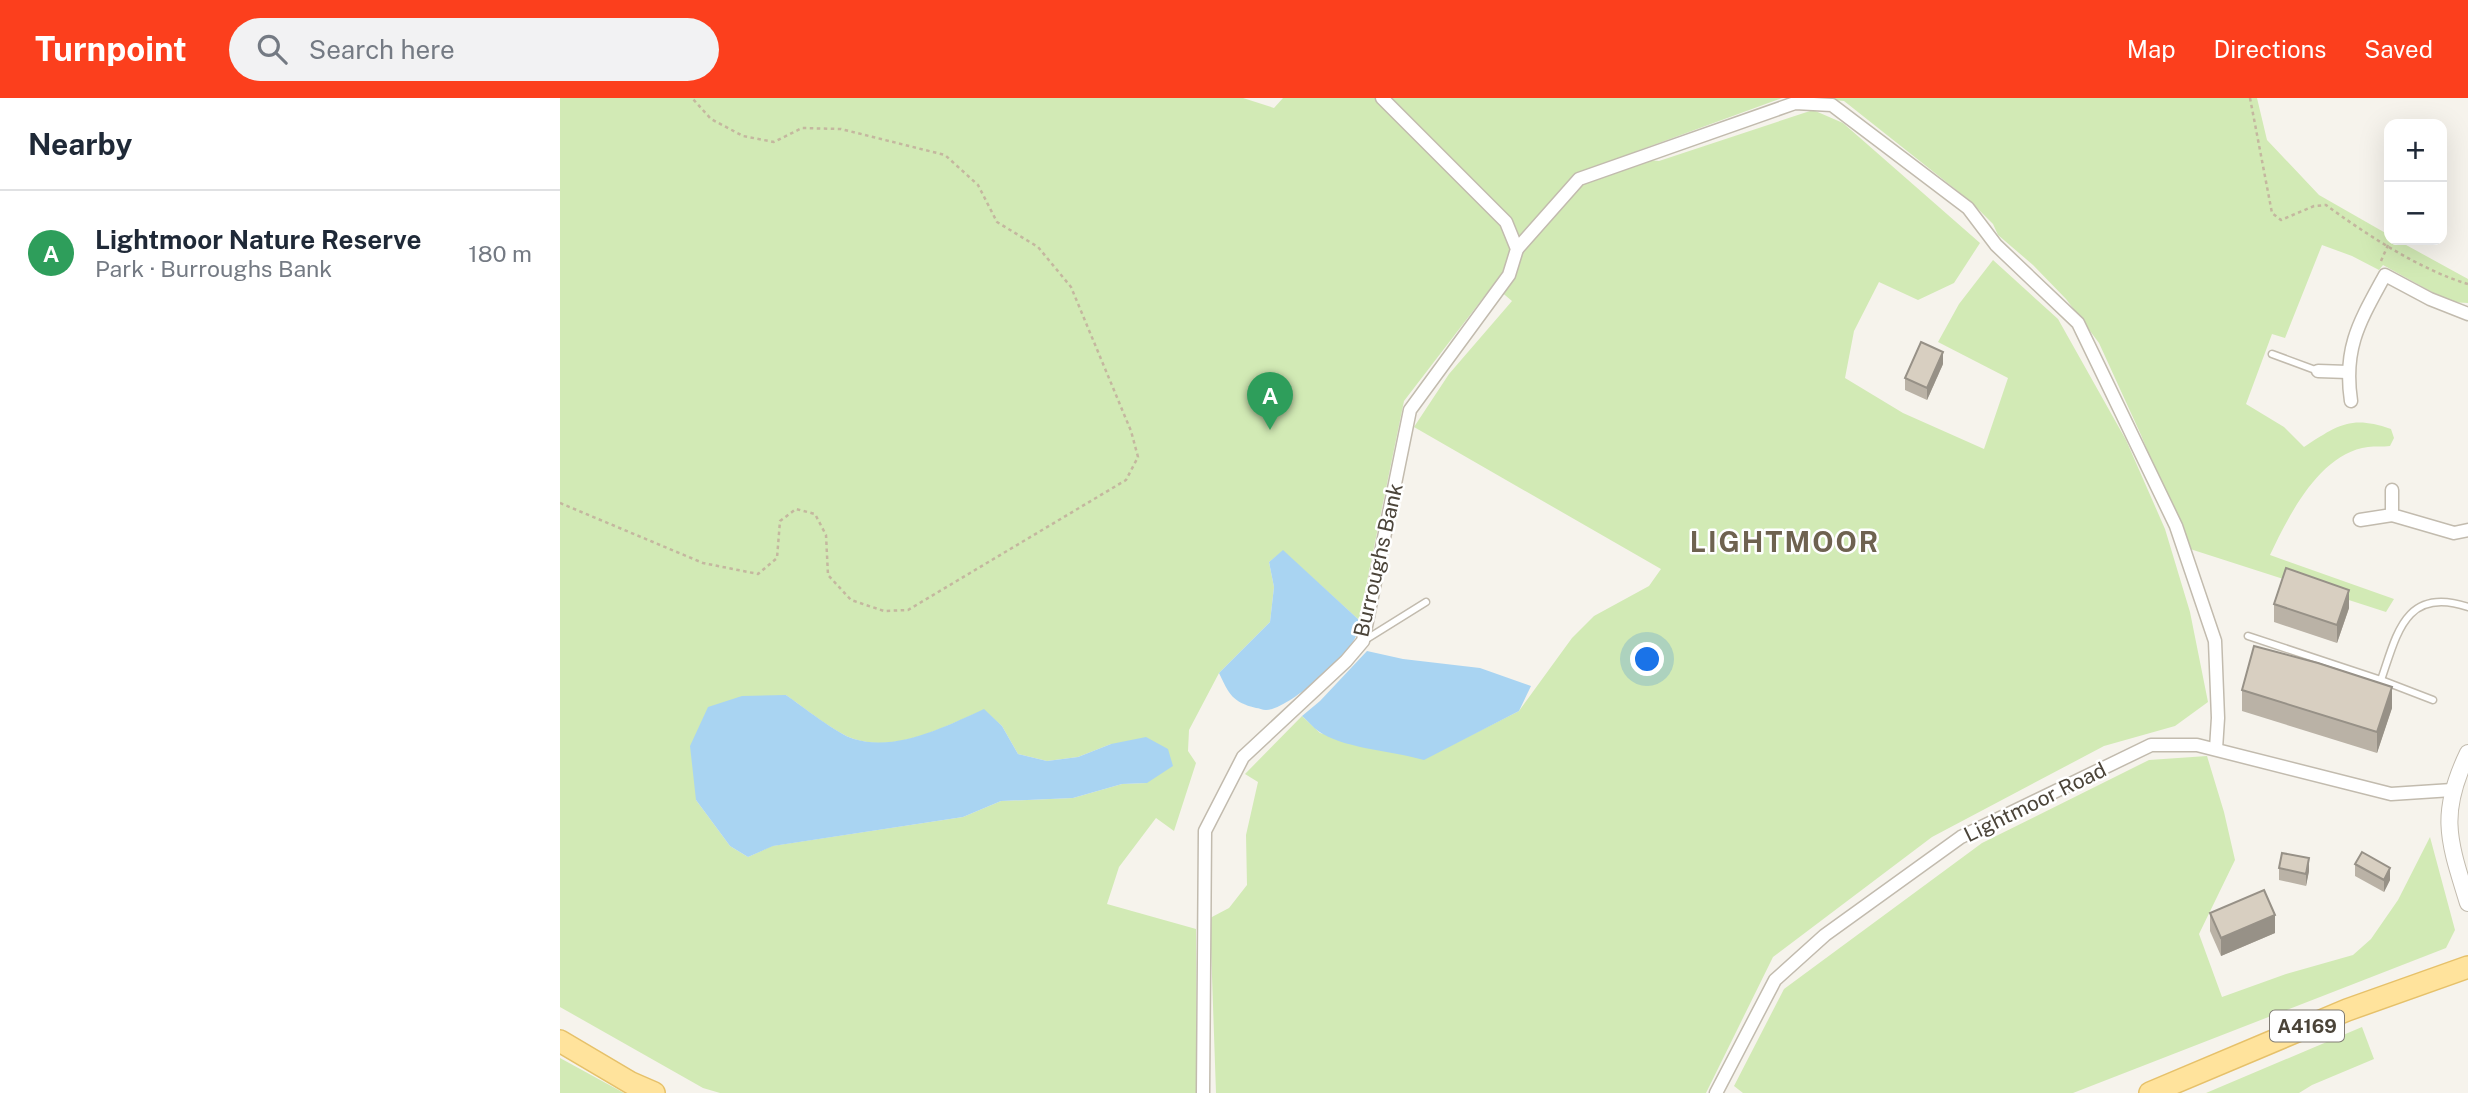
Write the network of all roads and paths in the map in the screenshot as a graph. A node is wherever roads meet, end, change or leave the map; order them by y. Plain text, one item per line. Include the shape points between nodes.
1 (692, 98) edge
2 (1382, 98) edge
3 (2250, 98) edge
4 (1517, 249) junction
5 (2468, 284) edge
6 (2468, 314) edge
7 (2272, 354) dead end
8 (2318, 371) joint
9 (2348, 372) junction
10 (2351, 401) dead end
11 (2392, 490) dead end
12 (560, 503) edge
13 (2392, 515) junction
14 (2360, 520) dead end
15 (2468, 530) edge
16 (1426, 602) dead end
17 (2468, 607) edge
18 (2248, 636) dead end
19 (1363, 640) junction
20 (2381, 680) junction
21 (2433, 700) dead end
22 (2216, 749) junction
23 (2468, 753) edge
24 (2452, 790) junction
25 (2468, 903) edge
26 (2468, 967) edge
27 (560, 1041) edge
28 (1718, 1089) edge
29 (654, 1093) edge
30 (1203, 1093) edge
31 (2150, 1093) edge

1 - 12 path via 710,119 743,136 774,142 802,128 841,130 946,155 978,185 997,222 1038,247 1071,287 1138,457 1126,480 908,610 884,611 851,600 828,575 826,535 815,514 796,509 780,520 777,558 758,575 703,563
2 - 4 street via 1506,222
3 - 5 path via 2272,213 2281,220 2326,205 2421,265
4 - 19 street, Burroughs Bank via 1509,275 1410,410
4 - 22 street via 1579,179 1795,103 1832,105 1968,208 1996,245 2078,323 2176,526 2215,640
6 - 9 street via 2385,275 2358,325
7 - 8 lane
8 - 9 street
9 - 10 street
11 - 13 street
13 - 14 street
13 - 15 street via 2455,533
16 - 19 lane
17 - 20 lane via 2427,604 2406,617
18 - 20 lane
19 - 30 street, Burroughs Bank via 1244,757 1205,831
20 - 21 lane
22 - 24 street, Lightmoor Road via 2392,794
22 - 28 street, Lightmoor Road via 2151,745 1961,838 1825,935 1775,980
23 - 24 street
24 - 25 street via 2452,851
26 - 31 main road, A4169 via 2347,1010
27 - 29 main road

